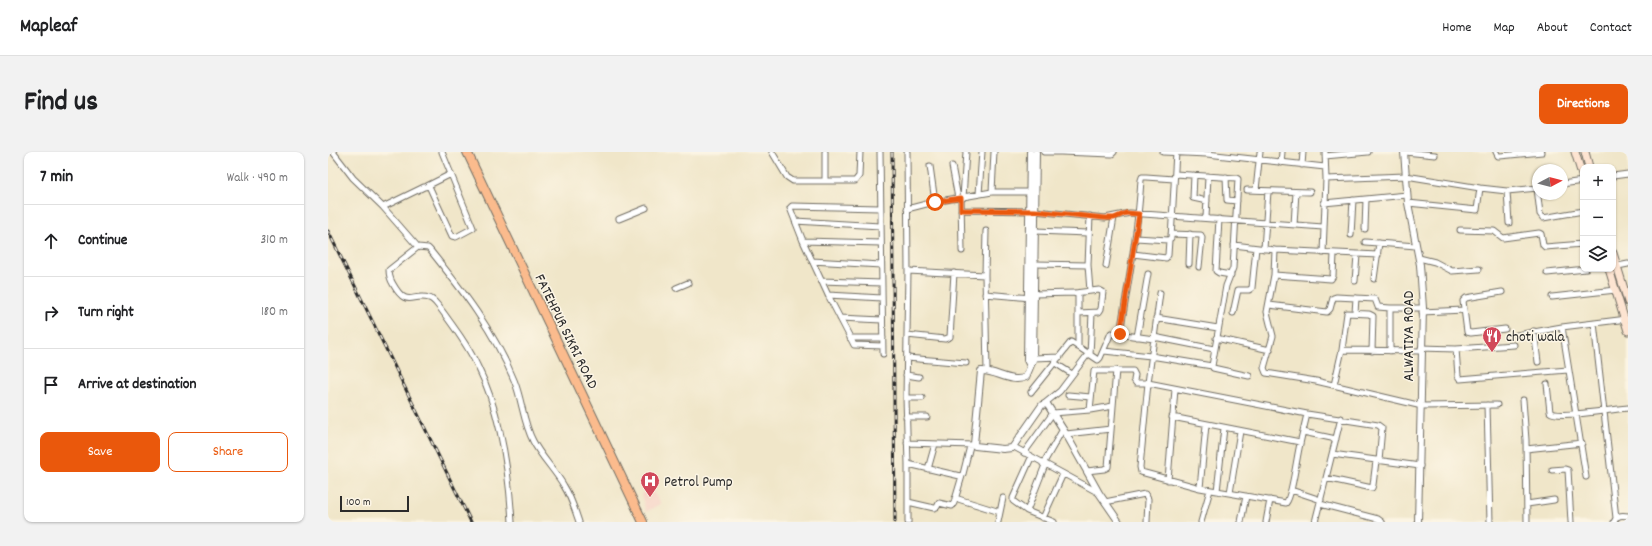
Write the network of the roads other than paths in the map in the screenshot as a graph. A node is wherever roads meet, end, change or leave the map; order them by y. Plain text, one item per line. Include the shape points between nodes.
1 (333, 152) edge
2 (442, 152) edge
3 (467, 152) edge
4 (772, 152) edge
5 (825, 152) edge
6 (860, 152) edge
7 (880, 152) edge
8 (906, 152) edge
9 (966, 152) edge
10 (982, 152) edge
11 (994, 152) edge
12 (1030, 152) edge
13 (1036, 152) edge
14 (1044, 152) edge
15 (1061, 152) edge
16 (1114, 152) edge
17 (1163, 152) edge
18 (1176, 152) edge
19 (1260, 152) edge
20 (1282, 152) edge
21 (1303, 152) edge
22 (1368, 152) edge
23 (1404, 152) edge
24 (1496, 152) edge
25 (1542, 152) edge
26 (1575, 152) edge
27 (1585, 152) edge
28 (1208, 153) edge
29 (1352, 153) edge
30 (1325, 154) edge
31 (1435, 155) dead end
32 (1259, 161) junction
33 (1281, 163) junction
34 (1588, 164) edge
35 (1302, 165) junction
36 (930, 166) dead end
37 (952, 166) dead end
38 (1325, 167) junction
39 (1580, 169) edge
40 (451, 174) junction
41 (1628, 174) edge
42 (1194, 175) junction
43 (1208, 176) junction
44 (1406, 176) junction
45 (1616, 176) edge
46 (1175, 177) junction
47 (1226, 177) junction
48 (1326, 179) junction
49 (825, 180) junction
50 (1580, 180) edge
51 (1568, 183) edge
52 (427, 186) junction
53 (1480, 188) junction
54 (1532, 189) edge
55 (1247, 190) dead end
56 (1256, 190) junction
57 (1268, 191) junction
58 (1507, 191) junction
59 (992, 192) junction
60 (1032, 192) junction
61 (1296, 192) junction
62 (1310, 192) dead end
63 (979, 194) junction
64 (1407, 195) junction
65 (961, 198) junction
66 (1366, 199) junction
67 (1353, 200) junction
68 (1539, 200) edge
69 (1207, 201) junction
70 (1237, 201) junction
71 (935, 202) junction
72 (1324, 203) junction
73 (1408, 203) junction
74 (383, 207) junction
75 (646, 208) dead end
76 (880, 208) junction
77 (907, 209) junction
78 (961, 210) junction
79 (1032, 211) junction
80 (1580, 212) edge
81 (1139, 214) junction
82 (1090, 216) junction
83 (1173, 216) junction
84 (1114, 218) junction
85 (1206, 218) junction
86 (619, 219) dead end
87 (1219, 219) junction
88 (1236, 220) junction
89 (795, 221) junction
90 (1266, 222) junction
91 (1509, 223) dead end
92 (1294, 225) junction
93 (880, 226) junction
94 (1323, 227) junction
95 (1365, 229) dead end
96 (1460, 230) dead end
97 (986, 231) dead end
98 (1035, 231) junction
99 (1088, 233) junction
100 (1171, 234) junction
101 (1190, 234) junction
102 (1351, 235) dead end
103 (1136, 238) junction
104 (1170, 240) junction
105 (803, 241) junction
106 (1365, 242) dead end
107 (881, 243) junction
108 (1380, 243) junction
109 (1580, 244) edge
110 (1234, 246) junction
111 (1416, 246) junction
112 (418, 247) junction
113 (1256, 248) junction
114 (1264, 249) junction
115 (1275, 250) junction
116 (962, 251) dead end
117 (1323, 253) junction
118 (1133, 254) junction
119 (1334, 254) junction
120 (1358, 255) junction
121 (1378, 255) junction
122 (1419, 258) junction
123 (812, 262) junction
124 (1035, 264) junction
125 (1189, 264) dead end
126 (1628, 264) edge
127 (881, 265) junction
128 (1088, 265) junction
129 (1106, 266) dead end
130 (1616, 266) edge
131 (1199, 267) dead end
132 (1479, 269) dead end
133 (1616, 269) edge
134 (1580, 270) edge
135 (908, 271) junction
136 (1610, 272) edge
137 (954, 273) junction
138 (1547, 273) dead end
139 (1148, 274) dead end
140 (985, 275) junction
141 (1231, 275) junction
142 (1274, 275) junction
143 (1374, 279) dead end
144 (821, 281) junction
145 (1355, 281) dead end
146 (688, 283) dead end
147 (882, 283) junction
148 (676, 288) dead end
149 (1616, 290) junction
150 (1090, 291) junction
151 (1502, 292) dead end
152 (1074, 293) junction
153 (1160, 293) dead end
154 (985, 294) junction
155 (828, 295) junction
156 (1032, 296) junction
157 (1552, 297) dead end
158 (882, 298) junction
159 (1356, 298) junction
160 (1628, 302) edge
161 (1268, 305) junction
162 (1390, 308) junction
163 (1423, 310) junction
164 (1464, 310) junction
165 (1079, 313) junction
166 (1092, 313) junction
167 (1233, 313) dead end
168 (1355, 313) junction
169 (840, 318) junction
170 (1156, 318) junction
171 (882, 320) junction
172 (1626, 320) edge
173 (1594, 323) junction
174 (1562, 327) junction
175 (1218, 328) junction
176 (1505, 329) dead end
177 (1628, 331) edge
178 (1534, 332) junction
179 (1120, 334) junction
180 (908, 335) junction
181 (1517, 335) dead end
182 (1137, 337) junction
183 (850, 338) junction
184 (883, 338) junction
185 (1154, 338) junction
186 (1216, 338) junction
187 (1514, 345) dead end
188 (883, 346) junction
189 (1078, 347) junction
190 (1214, 349) junction
191 (1456, 349) junction
192 (1270, 350) junction
193 (1342, 350) junction
194 (1421, 350) junction
195 (1104, 351) junction
196 (1372, 351) junction
197 (1390, 352) junction
198 (883, 354) dead end
199 (1089, 354) junction
200 (1060, 356) junction
201 (1151, 356) junction
202 (907, 358) junction
203 (1033, 358) junction
204 (1055, 362) junction
205 (1538, 362) dead end
206 (966, 363) dead end
207 (1030, 366) junction
208 (1212, 366) junction
209 (1116, 370) junction
210 (1568, 370) junction
211 (987, 371) junction
212 (1072, 374) junction
213 (906, 375) junction
214 (1249, 376) dead end
215 (920, 377) dead end
216 (1148, 383) junction
217 (1547, 384) dead end
218 (1334, 385) junction
219 (1175, 390) junction
220 (1031, 392) dead end
221 (1068, 396) dead end
222 (1091, 397) junction
223 (906, 398) junction
224 (922, 398) dead end
225 (1523, 400) dead end
226 (1044, 404) junction
227 (1487, 405) junction
228 (1113, 406) junction
229 (1422, 406) junction
230 (1497, 406) dead end
231 (1628, 408) edge
232 (1090, 410) junction
233 (1604, 410) junction
234 (1053, 413) junction
235 (1307, 414) junction
236 (1577, 414) junction
237 (906, 417) junction
238 (927, 417) dead end
239 (1172, 417) junction
240 (1341, 418) junction
241 (1206, 425) junction
242 (1224, 428) junction
243 (1111, 429) junction
244 (1064, 431) junction
245 (1240, 431) junction
246 (1303, 432) junction
247 (1336, 439) junction
248 (1300, 442) junction
249 (907, 443) junction
250 (1582, 443) junction
251 (935, 444) junction
252 (972, 446) junction
253 (1014, 447) junction
254 (1526, 449) junction
255 (1024, 454) junction
256 (1332, 454) junction
257 (1031, 458) junction
258 (1378, 461) junction
259 (908, 464) junction
260 (1044, 464) junction
261 (1420, 466) junction
262 (928, 469) junction
263 (1552, 470) dead end
264 (1086, 471) junction
265 (1064, 474) junction
266 (962, 476) junction
267 (1586, 477) dead end
268 (1326, 478) junction
269 (1168, 480) junction
270 (1200, 488) junction
271 (1210, 490) junction
272 (1291, 490) junction
273 (1217, 491) junction
274 (1099, 493) junction
275 (1230, 493) junction
276 (1246, 496) junction
277 (955, 498) junction
278 (1003, 498) dead end
279 (1270, 500) junction
280 (1554, 500) dead end
281 (908, 502) junction
282 (1104, 502) junction
283 (1321, 502) junction
284 (1527, 504) junction
285 (1027, 510) junction
286 (1000, 512) junction
287 (1628, 516) edge
288 (1042, 519) edge
289 (1615, 520) edge
290 (512, 522) edge
291 (579, 522) edge
292 (643, 522) edge
293 (908, 522) edge
294 (998, 522) edge
295 (1054, 522) edge
296 (1119, 522) edge
297 (1147, 522) edge
298 (1201, 522) edge
299 (1241, 522) edge
300 (1266, 522) edge
301 (1315, 522) edge
302 (1382, 522) edge
303 (1418, 522) edge
304 (1490, 522) edge
305 (1527, 522) edge
306 (1571, 522) edge

1 - 74 street via 353,178
2 - 40 street
3 - 292 main road, FATEHPUR SIKRI ROAD
4 - 49 street via 790,179
5 - 49 street
6 - 49 street via 858,179
7 - 76 street
8 - 77 street
9 - 65 street
10 - 63 street
11 - 59 street
12 - 60 street
13 - 60 street
14 - 15 street
15 - 16 street
17 - 18 street
18 - 28 street
18 - 46 street
19 - 32 street
20 - 33 street
21 - 35 street
22 - 29 street
23 - 31 street
23 - 44 street, ALWATIYA ROAD
24 - 25 street via 1498,156
26 - 39 main road
27 - 34 main road
28 - 32 street
29 - 30 street
30 - 38 street
32 - 33 street
32 - 56 street
33 - 35 street
35 - 38 street
36 - 71 street
37 - 65 street
38 - 48 street
40 - 52 street
40 - 52 street via 473,225 467,232 452,236 431,188
41 - 45 street
42 - 43 street
42 - 46 street
42 - 69 street via 1192,198
43 - 47 street
43 - 69 street
44 - 48 street
44 - 53 street
44 - 64 street, ALWATIYA ROAD
46 - 81 street via 1142,177
46 - 83 street
47 - 70 street via 1227,200
47 - 70 street via 1238,179
48 - 72 street
50 - 51 street
52 - 74 street
53 - 58 street
53 - 73 street via 1477,210
54 - 58 street
55 - 56 street
56 - 57 street
57 - 61 street
57 - 90 street
58 - 91 street
59 - 60 street
59 - 63 street
60 - 79 street
61 - 62 street
61 - 92 street
63 - 65 street
64 - 66 street
64 - 73 street, ALWATIYA ROAD
65 - 71 street
65 - 78 street
66 - 67 street
66 - 95 street
67 - 72 street
67 - 102 street
68 - 80 street via 1540,214 1543,218
69 - 85 street
70 - 88 street
71 - 77 street
72 - 94 street
73 - 111 street, ALWATIYA ROAD
74 - 112 street
75 - 86 street
76 - 89 street via 792,206 790,208
76 - 93 street
77 - 135 street
78 - 79 street
78 - 116 street
79 - 82 street
79 - 98 street
79 - 156 street
81 - 83 street
81 - 84 street via 1126,213
81 - 103 street
82 - 84 street
82 - 99 street
83 - 85 street
83 - 100 street
84 - 129 street
85 - 87 street
87 - 88 street
87 - 141 street via 1216,271
88 - 90 street
88 - 110 street
89 - 93 street
89 - 105 street
90 - 92 street
90 - 114 street
92 - 94 street
93 - 107 street
94 - 117 street
96 - 109 street via 1494,231 1503,238 1539,233 1545,247
97 - 140 street
98 - 99 street
98 - 124 street
99 - 128 street
100 - 101 street
100 - 104 street
101 - 125 street
101 - 131 street via 1201,236
103 - 104 street
103 - 118 street
104 - 118 street via 1166,258
105 - 107 street
105 - 123 street
106 - 108 street
107 - 127 street
108 - 111 street
108 - 121 street
110 - 113 street
110 - 141 street
111 - 122 street, ALWATIYA ROAD
112 - 290 street via 389,270 389,277 398,293 405,297 433,300 457,330 479,368 490,395 502,443
112 - 291 street via 430,250 469,299 492,334 518,389 533,442 565,488
113 - 114 street
113 - 167 street via 1252,288 1238,290
114 - 115 street
115 - 117 street
115 - 142 street
117 - 119 street
118 - 179 street
119 - 120 street
119 - 142 street via 1331,280
120 - 121 street
120 - 145 street
121 - 143 street
122 - 132 street via 1452,270
122 - 163 street, ALWATIYA ROAD
123 - 127 street
123 - 144 street
124 - 128 street
124 - 156 street
126 - 130 street
127 - 147 street
128 - 150 street
133 - 160 main road
134 - 138 street
135 - 137 street
135 - 180 street
136 - 149 main road
137 - 140 street
137 - 180 street via 950,337 946,339
139 - 182 street
140 - 154 street
141 - 175 street via 1226,286
142 - 161 street
144 - 147 street
144 - 155 street
146 - 148 street
147 - 158 street
149 - 157 street
149 - 172 main road
150 - 152 street
150 - 166 street via 1103,292 1100,311
151 - 164 street via 1464,299
152 - 156 street
152 - 165 street via 1078,295
153 - 170 street
154 - 156 street
154 - 211 street
155 - 158 street
155 - 169 street
156 - 203 street
156 - 207 street via 1027,360
158 - 171 street
159 - 161 street via 1334,297 1327,312
159 - 162 street via 1374,299 1378,307
159 - 168 street
161 - 192 street via 1267,315 1273,336
162 - 163 street
162 - 197 street
163 - 164 street
163 - 194 street, ALWATIYA ROAD
164 - 176 street via 1468,333
165 - 166 street
165 - 189 street
166 - 199 street
168 - 193 street via 1346,314
168 - 196 street via 1373,316
169 - 171 street
169 - 183 street
170 - 175 street
170 - 185 street
171 - 184 street
172 - 173 street
172 - 177 main road
173 - 174 street
173 - 233 street
174 - 178 street
174 - 210 street
175 - 186 street
178 - 181 street
178 - 205 street
179 - 182 street
179 - 195 street via 1110,334
180 - 202 street
182 - 185 street
183 - 184 street
183 - 188 street via 857,346
184 - 188 street
185 - 190 street
185 - 201 street
186 - 190 street
186 - 192 street
187 - 191 street
188 - 198 street
189 - 199 street
189 - 200 street via 1069,343
190 - 208 street
191 - 194 street
191 - 210 street via 1460,379
192 - 218 street via 1264,368 1266,373
193 - 196 street
193 - 218 street
194 - 197 street
194 - 229 street, ALWATIYA ROAD
195 - 199 street via 1098,360
195 - 201 street
196 - 197 street
199 - 212 street
200 - 203 street
200 - 204 street
201 - 208 street
201 - 216 street
202 - 206 street
202 - 213 street
203 - 207 street
204 - 212 street
204 - 220 street
207 - 211 street via 1026,377 1019,380
208 - 214 street
209 - 216 street via 1133,371 1135,382
209 - 222 street via 1094,370
209 - 228 street
210 - 236 street
211 - 252 street via 980,372
212 - 226 street via 1060,391
213 - 215 street
213 - 223 street
216 - 219 street
216 - 269 street via 1140,470 1143,474
217 - 236 street via 1551,414
218 - 229 street
219 - 235 street
219 - 239 street
221 - 222 street
222 - 232 street
223 - 224 street
223 - 237 street
225 - 254 street
226 - 234 street via 1049,406
226 - 253 street
227 - 229 street
227 - 230 street
227 - 304 street
228 - 232 street
228 - 243 street
229 - 261 street, ALWATIYA ROAD
231 - 233 street
232 - 234 street
233 - 236 street
233 - 289 street
234 - 244 street
234 - 255 street
235 - 240 street
235 - 246 street
236 - 250 street
237 - 238 street
237 - 249 street
239 - 241 street
239 - 269 street
240 - 247 street
240 - 258 street via 1380,426 1382,431
241 - 242 street
241 - 270 street
242 - 245 street
242 - 273 street
243 - 244 street
243 - 264 street via 1108,467
244 - 260 street
244 - 264 street
245 - 248 street
245 - 275 street
246 - 247 street
246 - 248 street
247 - 256 street
248 - 272 street
249 - 251 street
249 - 259 street
250 - 254 street
250 - 267 street
251 - 252 street
251 - 262 street
252 - 253 street via 1003,449
252 - 266 street
253 - 255 street
254 - 284 street
255 - 257 street
256 - 258 street
256 - 268 street
257 - 260 street
257 - 285 street via 1012,500
258 - 261 street
258 - 268 street via 1372,488
259 - 262 street
259 - 281 street
260 - 265 street
260 - 285 street
261 - 303 street, ALWATIYA ROAD
262 - 266 street
263 - 306 street via 1568,470
264 - 274 street
265 - 274 street
265 - 288 street
266 - 277 street
268 - 283 street
269 - 270 street
270 - 271 street
271 - 273 street
271 - 298 street
272 - 279 street via 1288,502
272 - 283 street
273 - 275 street
274 - 282 street
275 - 276 street
276 - 279 street
276 - 299 street
277 - 281 street via 952,506 939,503 934,508
277 - 286 street
278 - 286 street
279 - 300 street
280 - 284 street
281 - 293 street
282 - 296 street
282 - 297 street via 1145,494 1148,498
283 - 301 street
283 - 302 street
284 - 305 street
285 - 288 street
286 - 294 street
287 - 289 street via 1619,516
288 - 295 street

